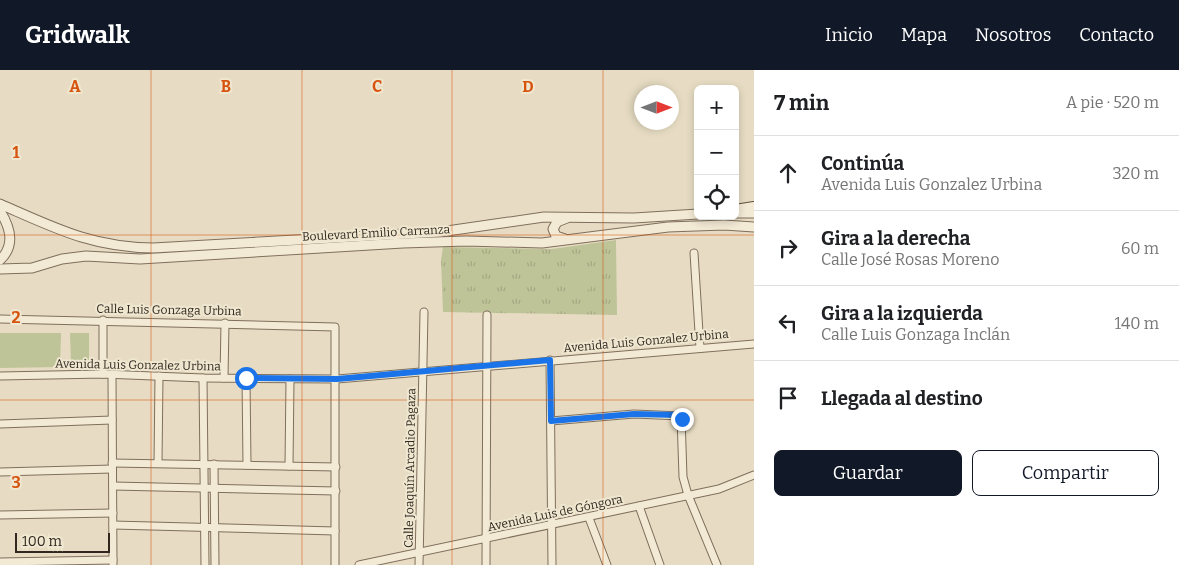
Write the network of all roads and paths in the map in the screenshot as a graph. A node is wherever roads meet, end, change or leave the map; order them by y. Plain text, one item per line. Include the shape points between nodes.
1 (0, 204) edge
2 (754, 207) edge
3 (739, 210) edge
4 (0, 211) edge
5 (739, 211) edge
6 (754, 213) edge
7 (694, 214) edge
8 (569, 216) junction
9 (754, 227) edge
10 (574, 240) junction
11 (694, 254) dead end
12 (0, 260) edge
13 (0, 269) edge
14 (424, 312) dead end
15 (487, 315) dead end
16 (0, 319) edge
17 (103, 320) junction
18 (225, 323) junction
19 (754, 344) edge
20 (700, 348) junction
21 (550, 360) junction
22 (487, 365) junction
23 (422, 371) junction
24 (103, 374) junction
25 (112, 374) junction
26 (0, 376) edge
27 (159, 376) junction
28 (203, 378) junction
29 (224, 378) junction
30 (246, 378) junction
31 (290, 379) junction
32 (337, 379) junction
33 (112, 420) junction
34 (551, 421) junction
35 (0, 424) edge
36 (158, 463) junction
37 (204, 464) junction
38 (214, 464) junction
39 (246, 465) junction
40 (112, 466) junction
41 (289, 466) junction
42 (336, 467) junction
43 (0, 472) edge
44 (754, 475) edge
45 (112, 486) junction
46 (204, 488) junction
47 (215, 488) junction
48 (336, 491) junction
49 (688, 495) junction
50 (639, 506) junction
51 (113, 513) junction
52 (0, 515) edge
53 (589, 518) junction
54 (113, 525) junction
55 (553, 526) junction
56 (204, 528) junction
57 (215, 528) junction
58 (336, 531) junction
59 (486, 540) junction
60 (420, 552) junction
61 (0, 562) edge
62 (113, 563) edge
63 (205, 565) edge
64 (215, 565) edge
65 (335, 565) edge
66 (359, 565) edge
67 (419, 565) edge
68 (486, 565) edge
69 (552, 565) edge
70 (606, 565) edge
71 (660, 565) edge
72 (717, 565) edge

1 - 8 street, Boulevard Emilio Carranza via 69,235 109,246 131,248 440,232
2 - 3 main road
4 - 12 street via 7,223 10,241
5 - 6 street
7 - 8 street, Boulevard Emilio Carranza via 634,218
8 - 10 street via 557,222 554,233 560,239
9 - 10 street, Boulevard Emilio Carranza via 668,227
10 - 13 street, Boulevard Emilio Carranza via 403,243 167,258 86,256 32,268
11 - 20 street
14 - 23 street, Calle Joaquín Arcadio Pagaza
15 - 22 street
16 - 17 street, Calle Luis Gonzaga Urbina
17 - 18 street, Calle Luis Gonzaga Urbina
17 - 24 street
18 - 29 street
18 - 32 street, Calle Luis Gonzaga Urbina via 331,325 336,329
19 - 20 street, Avenida Luis Gonzalez Urbina
20 - 21 street, Avenida Luis Gonzalez Urbina
21 - 22 street, Avenida Luis Gonzalez Urbina
21 - 34 street
22 - 23 street, Avenida Luis Gonzalez Urbina
22 - 59 street
23 - 32 street, Avenida Luis Gonzalez Urbina
23 - 60 street, Calle Joaquín Arcadio Pagaza
24 - 25 street, Avenida Luis Gonzalez Urbina
24 - 26 street, Avenida Luis Gonzalez Urbina
25 - 27 street, Avenida Luis Gonzalez Urbina
25 - 33 street
27 - 28 street, Avenida Luis Gonzalez Urbina
27 - 36 street
28 - 29 street, Avenida Luis Gonzalez Urbina
28 - 37 street
29 - 30 street, Avenida Luis Gonzalez Urbina
30 - 31 street, Avenida Luis Gonzalez Urbina
30 - 39 street
31 - 32 street, Avenida Luis Gonzalez Urbina
31 - 41 street
32 - 42 street
33 - 35 street
33 - 40 street
34 - 49 street via 634,414 680,415 683,477
34 - 55 street
36 - 37 street
36 - 40 street
37 - 38 street
37 - 46 street
38 - 39 street
38 - 47 street
39 - 41 street
40 - 43 street
40 - 45 street
41 - 42 street
42 - 48 street
44 - 49 street, Avenida Luis de Góngora via 719,489
45 - 46 street
45 - 51 street
46 - 47 street
46 - 56 street
47 - 48 street
47 - 57 street
48 - 58 street
49 - 50 street, Avenida Luis de Góngora
49 - 72 street
50 - 53 street, Avenida Luis de Góngora
50 - 71 street
51 - 52 street
51 - 54 street
53 - 55 street, Avenida Luis de Góngora
53 - 70 street
54 - 56 street
54 - 62 street
55 - 59 street, Avenida Luis de Góngora
55 - 69 street
56 - 57 street
56 - 63 street
57 - 58 street
57 - 64 street
58 - 65 street
59 - 60 street, Avenida Luis de Góngora
59 - 68 street
60 - 66 street, Avenida Luis de Góngora
60 - 67 street, Calle Joaquín Arcadio Pagaza
61 - 62 street

